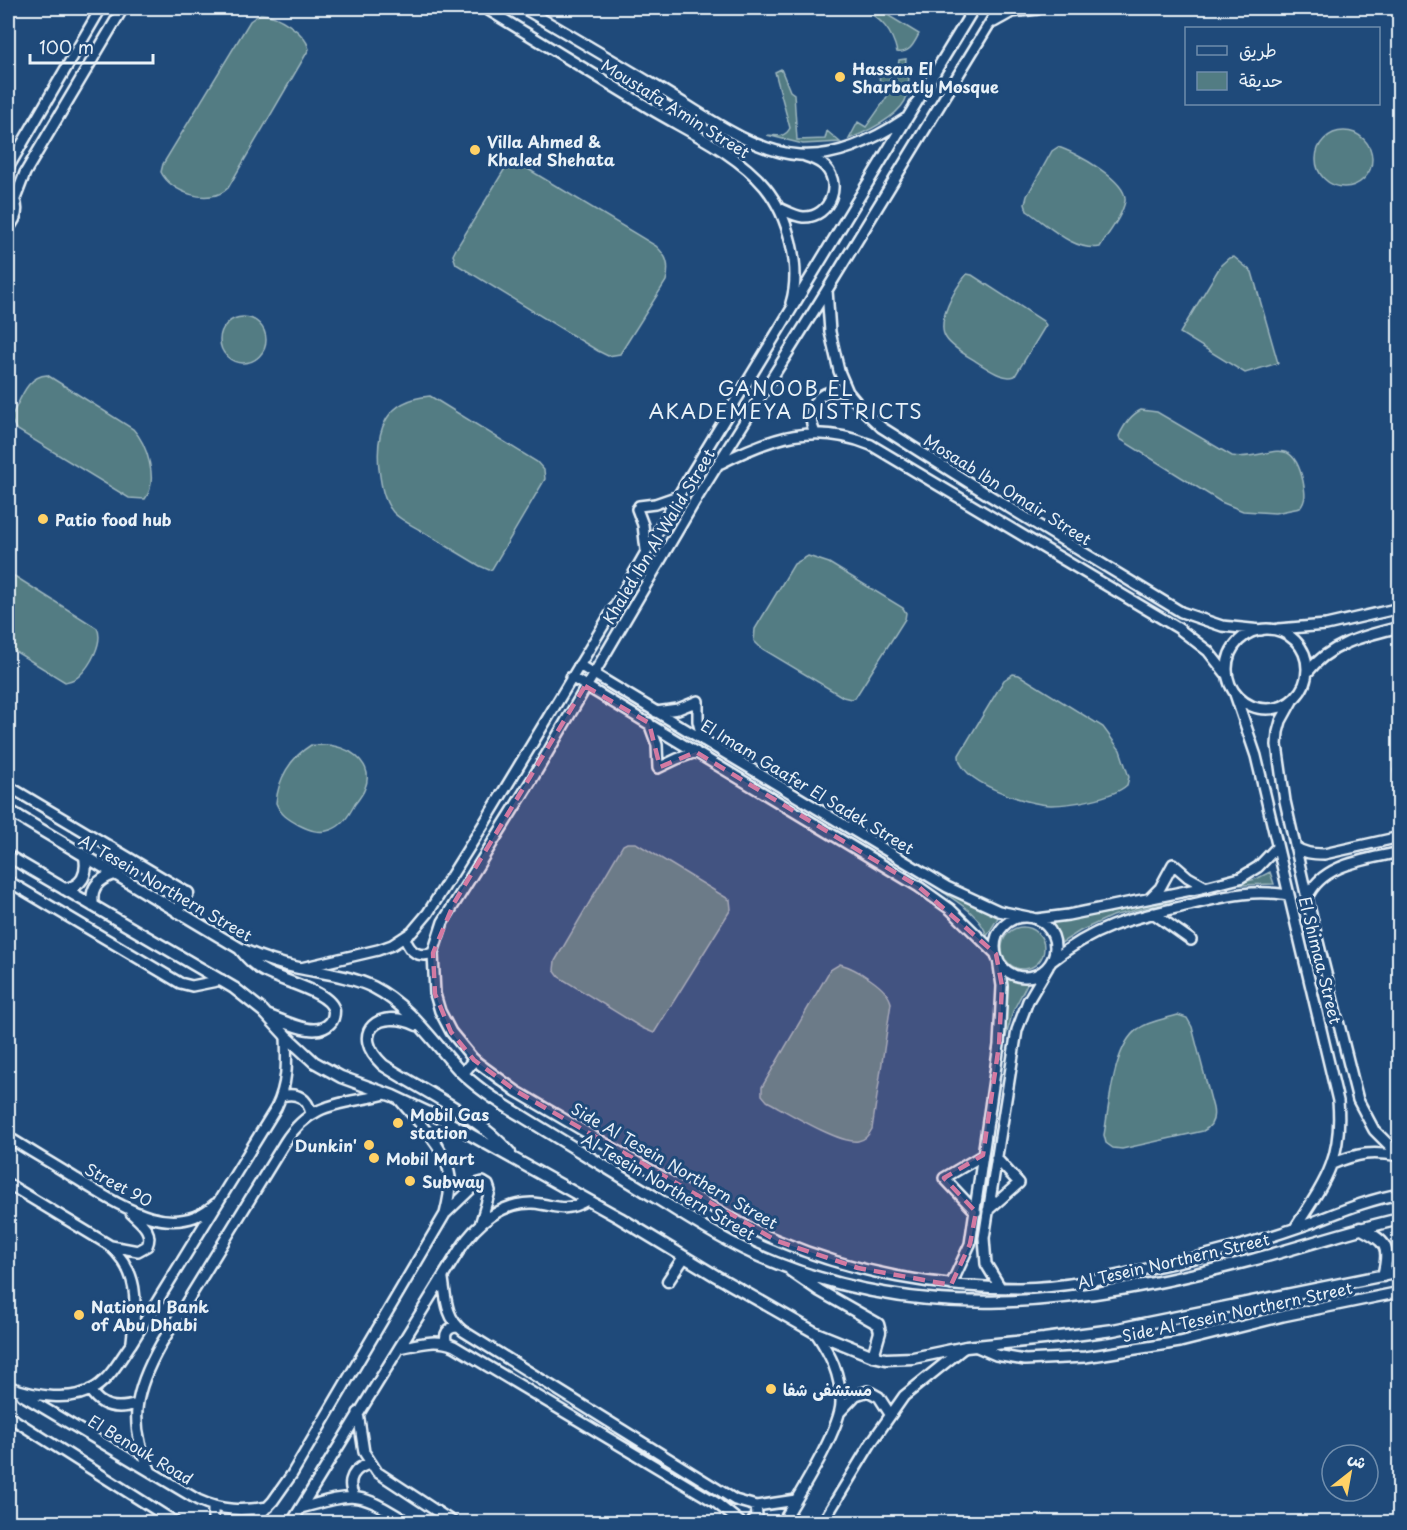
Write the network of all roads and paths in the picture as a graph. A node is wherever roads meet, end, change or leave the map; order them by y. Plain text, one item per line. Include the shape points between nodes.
1 (100, 8) edge
2 (123, 8) edge
3 (485, 8) edge
4 (523, 8) edge
5 (974, 8) edge
6 (999, 8) edge
7 (1038, 9) dead end
8 (116, 18) junction
9 (93, 19) junction
10 (989, 25) junction
11 (110, 28) junction
12 (909, 116) junction
13 (802, 155) junction
14 (8, 168) edge
15 (8, 190) edge
16 (15, 199) junction
17 (781, 209) junction
18 (8, 228) edge
19 (827, 291) junction
20 (788, 312) junction
21 (848, 392) junction
22 (815, 432) junction
23 (719, 464) junction
24 (678, 496) junction
25 (646, 550) junction
26 (1400, 608) edge
27 (1400, 627) edge
28 (1272, 629) junction
29 (1261, 630) junction
30 (579, 665) junction
31 (1307, 673) junction
32 (593, 674) junction
33 (1227, 675) junction
34 (571, 677) junction
35 (585, 686) junction
36 (1235, 694) junction
37 (1292, 701) junction
38 (656, 712) junction
39 (649, 723) junction
40 (703, 740) junction
41 (696, 752) junction
42 (8, 786) edge
43 (8, 810) edge
44 (485, 822) junction
45 (500, 831) junction
46 (1400, 837) edge
47 (1277, 847) junction
48 (1295, 847) junction
49 (1400, 852) edge
50 (8, 856) edge
51 (85, 857) junction
52 (114, 874) junction
53 (8, 881) edge
54 (1206, 887) junction
55 (64, 889) junction
56 (188, 893) joint
57 (1289, 895) junction
58 (1150, 898) junction
59 (1307, 898) junction
60 (93, 906) junction
61 (177, 912) junction
62 (1153, 913) junction
63 (1033, 918) junction
64 (405, 938) junction
65 (1191, 940) dead end
66 (239, 948) junction
67 (433, 953) junction
68 (997, 956) junction
69 (1050, 964) junction
70 (299, 968) junction
71 (222, 980) junction
72 (266, 1015) junction
73 (423, 1028) junction
74 (286, 1036) junction
75 (474, 1060) junction
76 (463, 1073) junction
77 (1352, 1079) junction
78 (1335, 1084) junction
79 (386, 1094) junction
80 (282, 1096) junction
81 (399, 1099) junction
82 (311, 1114) junction
83 (8, 1137) edge
84 (983, 1155) junction
85 (1399, 1156) edge
86 (515, 1158) junction
87 (996, 1158) junction
88 (1332, 1164) junction
89 (8, 1184) edge
90 (1400, 1194) edge
91 (221, 1198) junction
92 (587, 1200) junction
93 (127, 1209) junction
94 (988, 1210) junction
95 (976, 1212) junction
96 (445, 1214) junction
97 (1400, 1219) edge
98 (480, 1225) junction
99 (1360, 1227) junction
100 (1294, 1228) junction
101 (109, 1245) junction
102 (684, 1257) junction
103 (784, 1265) junction
104 (1400, 1272) edge
105 (1383, 1276) junction
106 (443, 1279) junction
107 (668, 1281) dead end
108 (951, 1285) junction
109 (1000, 1287) junction
110 (1400, 1292) edge
111 (457, 1327) junction
112 (816, 1333) junction
113 (447, 1343) junction
114 (131, 1344) junction
115 (970, 1346) junction
116 (399, 1348) junction
117 (873, 1356) junction
118 (9, 1387) edge
119 (90, 1390) junction
120 (136, 1404) junction
121 (840, 1412) junction
122 (358, 1413) junction
123 (890, 1414) junction
124 (8, 1416) edge
125 (673, 1463) junction
126 (371, 1464) junction
127 (151, 1472) junction
128 (667, 1473) junction
129 (354, 1496) junction
130 (796, 1500) junction
131 (756, 1506) junction
132 (213, 1507) junction
133 (268, 1507) junction
134 (301, 1508) junction
135 (175, 1522) edge
136 (213, 1522) edge
137 (253, 1522) edge
138 (292, 1522) edge
139 (408, 1522) edge
140 (453, 1522) edge
141 (740, 1522) edge
142 (752, 1522) edge
143 (783, 1522) edge
144 (823, 1522) edge

1 - 8 street
1 - 9 street
2 - 8 street
3 - 17 street, Moustafa Amin Street via 726,154 755,176
4 - 13 street, Moustafa Amin Street via 737,134 772,150
5 - 12 street, Khaled Ibn Al Walid Street
6 - 10 street, Khaled Ibn Al Walid Street
7 - 10 street via 1012,12
8 - 11 street
9 - 11 street
9 - 14 street
10 - 19 street, Khaled Ibn Al Walid Street
11 - 16 street via 25,173
12 - 13 street, Moustafa Amin Street via 862,142
12 - 20 street, Khaled Ibn Al Walid Street
13 - 17 street via 823,164 830,172 830,202 824,210 805,217
15 - 16 street
16 - 18 street via 16,214
17 - 20 street, Moustafa Amin Street via 793,257 794,295
19 - 21 street, Mosaab Ibn Omair Street via 832,345
19 - 23 street, Khaled Ibn Al Walid Street
20 - 24 street, Khaled Ibn Al Walid Street
21 - 22 street via 829,392 814,404 811,424
21 - 29 street, Mosaab Ibn Omair Street via 867,415 892,435 1171,607 1222,626
22 - 23 street, Mosaab Ibn Omair Street via 767,441
22 - 33 street, Mosaab Ibn Omair Street via 847,436 871,445 1178,628 1208,651
23 - 32 street, Khaled Ibn Al Walid Street
24 - 25 street, Khaled Ibn Al Walid Street
24 - 25 street via 638,507
25 - 30 street, Khaled Ibn Al Walid Street
26 - 28 street via 1326,625
27 - 31 street via 1338,646
28 - 29 street
28 - 31 street via 1288,635 1301,648
29 - 33 street via 1234,645
30 - 32 street, El Imam Gaafer El Sadek Street
30 - 34 street, Khaled Ibn Al Walid Street
31 - 37 street
32 - 35 street, Khaled Ibn Al Walid Street
32 - 38 street, El Imam Gaafer El Sadek Street
33 - 36 street
34 - 35 street, El Imam Gaafer El Sadek Street
34 - 44 street, Khaled Ibn Al Walid Street
35 - 39 street, El Imam Gaafer El Sadek Street
35 - 45 street, Khaled Ibn Al Walid Street
36 - 37 street via 1262,709
36 - 47 street, El Shimaa Street via 1251,739
37 - 48 street, El Shimaa Street via 1281,721 1277,745
38 - 40 street, El Imam Gaafer El Sadek Street
38 - 40 street via 698,701
39 - 41 street, El Imam Gaafer El Sadek Street
39 - 41 street via 657,745 658,768
40 - 63 street, El Imam Gaafer El Sadek Street via 956,891 999,911
41 - 68 street, El Imam Gaafer El Sadek Street via 934,897
42 - 56 street
43 - 51 main road, Al Tesein Northern Street
44 - 45 street
44 - 64 street, Khaled Ibn Al Walid Street via 428,913
45 - 67 street, Khaled Ibn Al Walid Street via 454,903
46 - 48 street via 1324,854 1302,852
47 - 54 street, El Imam Gaafer El Sadek Street via 1250,873
47 - 57 street, El Shimaa Street
48 - 59 street, El Shimaa Street
49 - 59 street via 1329,872
50 - 55 main road
51 - 52 main road, Al Tesein Northern Street
51 - 55 main road via 84,878 76,886
52 - 60 main road via 97,883 92,894
52 - 61 main road, Al Tesein Northern Street
53 - 71 street via 180,983 192,986
54 - 58 street, El Imam Gaafer El Sadek Street
54 - 58 street via 1173,864
55 - 60 main road
56 - 61 main road
57 - 62 street via 1242,893
57 - 78 street, El Shimaa Street
58 - 63 street, El Imam Gaafer El Sadek Street
59 - 77 street, El Shimaa Street
60 - 71 main road
61 - 66 main road, Al Tesein Northern Street
62 - 65 street
62 - 69 street via 1103,928 1070,946
63 - 68 street via 1010,921 1003,927 998,935
63 - 69 street via 1052,932 1055,951
64 - 67 street via 412,952 420,956
64 - 70 street, Khaled Ibn Al Walid Street via 378,950
66 - 70 main road, Al Tesein Northern Street
66 - 72 main road via 265,972 326,998 334,1012 328,1026 314,1030
67 - 75 street, Khaled Ibn Al Walid Street via 440,1011 450,1032
68 - 69 street via 1003,968 1021,977 1040,973
68 - 84 street via 1002,986 1000,1035
69 - 87 street via 1028,1001 1017,1030
70 - 73 main road, Al Tesein Northern Street via 348,977 377,989
71 - 72 main road
72 - 74 main road
73 - 76 main road, Al Tesein Northern Street
73 - 86 main road via 406,1020 384,1019 370,1031 369,1045 383,1065 481,1125
74 - 79 main road via 329,1071
74 - 80 street
75 - 76 main road
75 - 108 street, Side Al Tesein Northern Street via 516,1090 777,1241 858,1268
76 - 103 main road, Al Tesein Northern Street via 501,1103 707,1229
77 - 78 street
77 - 85 street, El Shimaa Street via 1374,1130
78 - 88 street, El Shimaa Street via 1339,1134
79 - 81 main road
79 - 82 street
80 - 82 street via 299,1096 308,1103
80 - 91 street
81 - 86 main road
81 - 96 street via 445,1159 450,1176
82 - 120 street via 285,1142 161,1344
83 - 93 street, Street 90
84 - 95 street
84 - 95 street via 944,1178
85 - 88 street via 1364,1153
86 - 92 main road
87 - 94 street
87 - 94 street via 1019,1183
88 - 100 street, El Shimaa Street
89 - 101 street
90 - 100 street, Side Al Tesein Northern Street via 1360,1203
91 - 93 street, Street 90 via 201,1214 176,1220 151,1218
91 - 114 street
92 - 98 street via 567,1208 533,1203 510,1206
92 - 102 main road
93 - 101 street via 147,1230 150,1241 138,1251
94 - 109 street via 984,1251 989,1272
95 - 108 street via 970,1244
96 - 98 street via 483,1182 489,1191
96 - 133 street via 292,1474
97 - 99 main road, Al Tesein Northern Street
98 - 106 street
99 - 103 main road, Al Tesein Northern Street via 1252,1260 1139,1286 1038,1301 978,1302 900,1296 841,1284
99 - 105 main road via 1386,1247
100 - 109 street, Side Al Tesein Northern Street via 1237,1248 1111,1277
101 - 114 street via 125,1263 134,1285
102 - 107 main road
102 - 112 main road
103 - 117 main road via 808,1284 878,1324 880,1332
104 - 105 main road
105 - 115 main road via 1113,1330
106 - 111 street via 449,1314
106 - 116 street
108 - 109 street, Side Al Tesein Northern Street
110 - 115 street, Side Al Tesein Northern Street via 1180,1342 1085,1357 1025,1360
111 - 113 street via 447,1331
111 - 125 street
112 - 117 main road
112 - 121 street via 833,1359
113 - 116 street via 426,1342
113 - 128 street
114 - 119 street via 103,1380
115 - 117 main road via 898,1359
115 - 123 street via 904,1396
116 - 122 street
118 - 119 street via 45,1396
118 - 127 street, El Benouk Road
119 - 120 street via 99,1401 112,1407
120 - 127 street via 140,1442
121 - 123 street via 856,1395 868,1391 879,1397
121 - 130 street
122 - 126 street via 362,1445
122 - 134 street
123 - 144 street
124 - 135 street
125 - 128 street
125 - 131 street via 735,1500
126 - 129 street via 358,1468 352,1475
126 - 140 street via 385,1478
127 - 132 street, El Benouk Road
128 - 141 street
129 - 134 street
129 - 139 street via 371,1500
130 - 131 street
130 - 143 street
131 - 142 street via 757,1515
132 - 133 street, El Benouk Road via 244,1511
132 - 136 street
133 - 137 street
134 - 138 street

